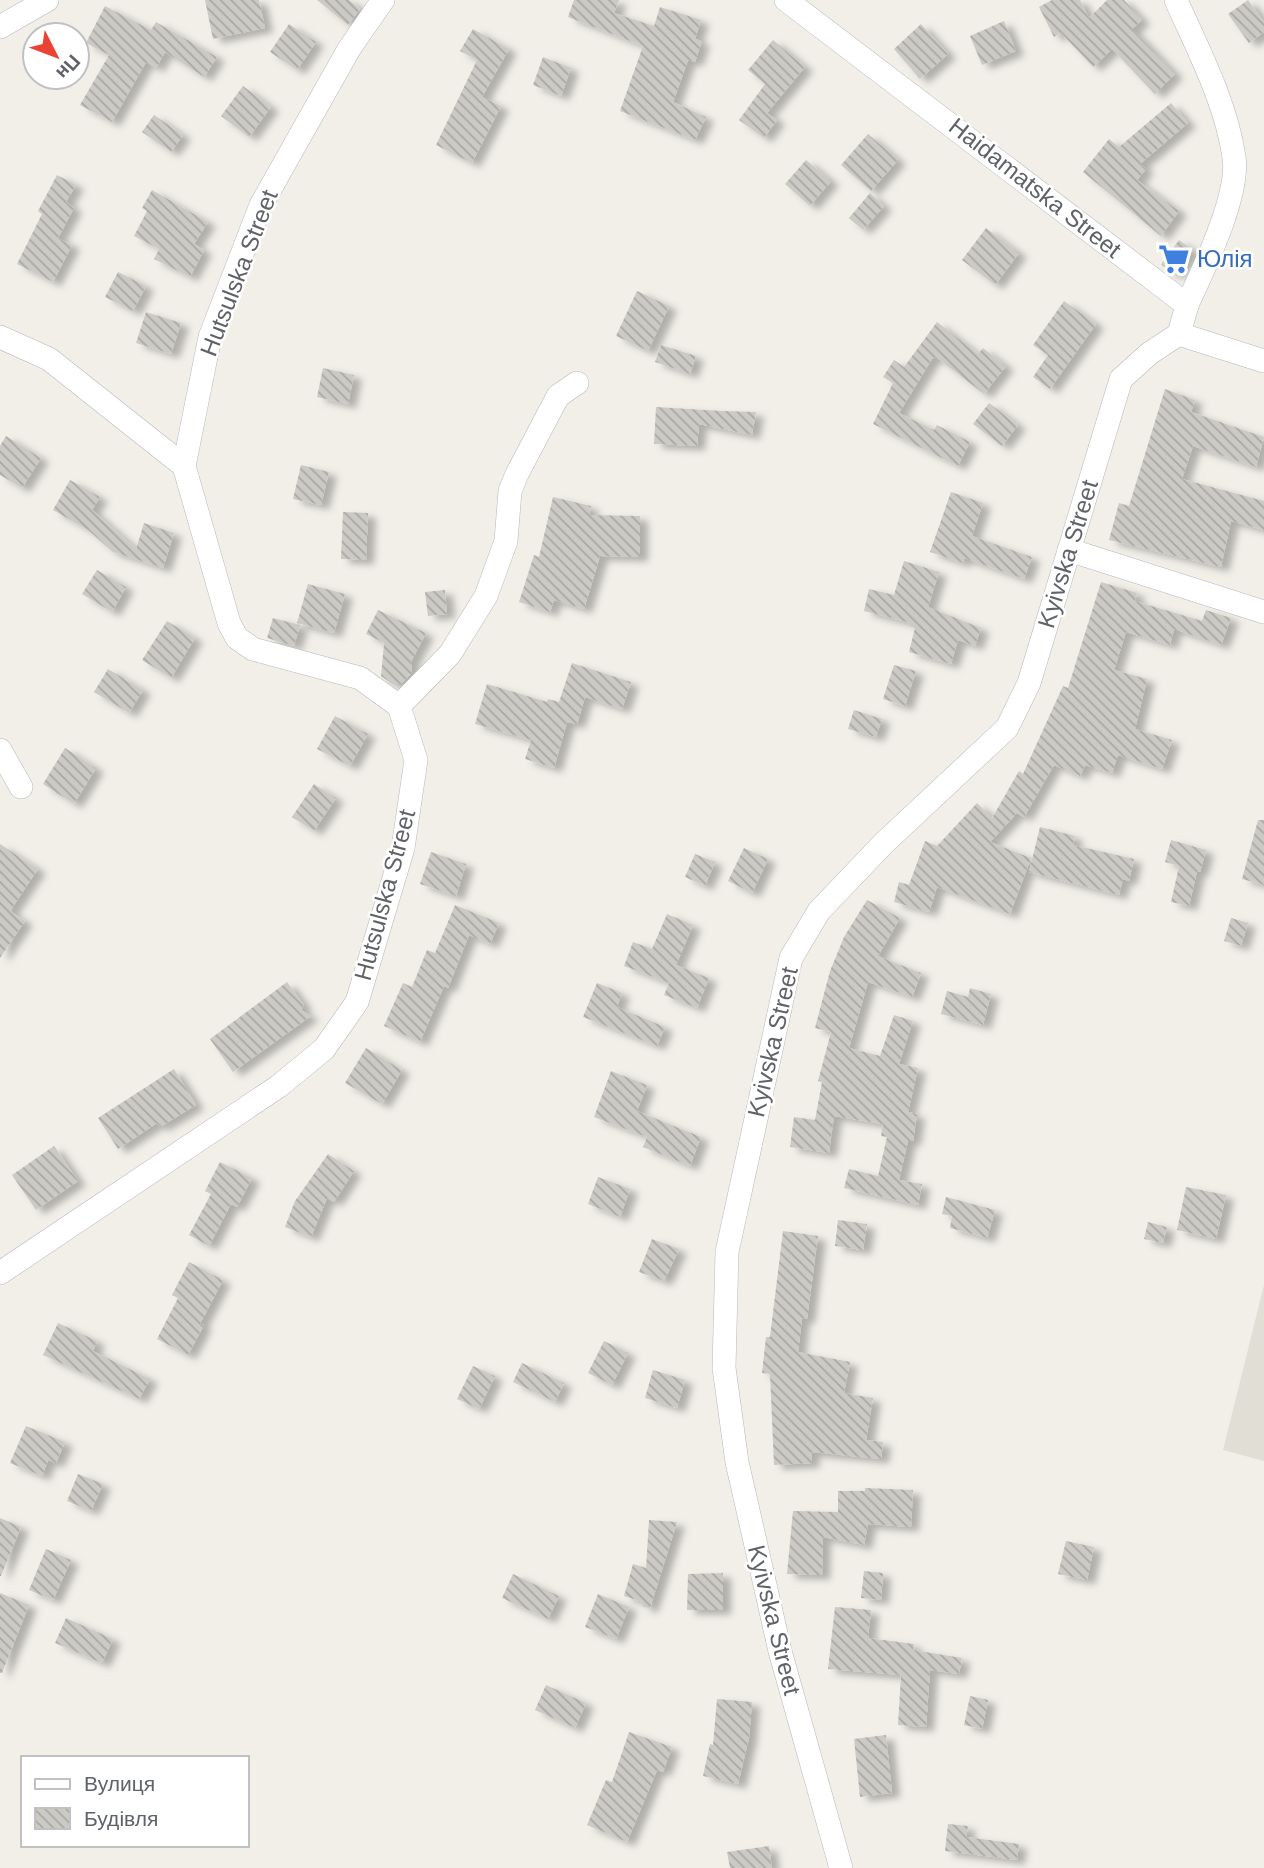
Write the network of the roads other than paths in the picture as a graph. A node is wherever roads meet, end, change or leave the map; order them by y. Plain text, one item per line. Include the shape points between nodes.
1 (47, 0) edge
2 (383, 0) edge
3 (786, 0) edge
4 (1176, 0) edge
5 (0, 27) edge
6 (1187, 305) junction
7 (1179, 334) junction
8 (0, 337) edge
9 (1264, 361) edge
10 (577, 383) dead end
11 (184, 466) junction
12 (1069, 550) junction
13 (1264, 612) edge
14 (399, 705) junction
15 (0, 750) edge
16 (22, 787) dead end
17 (0, 1273) edge
18 (841, 1868) edge

1 - 5 street
2 - 11 street, Hutsulska Street via 349,49 261,205 210,337
3 - 6 street, Haidamatska Street
4 - 6 street via 1215,89 1235,159 1226,215
6 - 7 street
7 - 9 street
7 - 12 street, Kyivska Street via 1121,379
8 - 11 street via 48,359
10 - 14 street via 558,396 517,474 510,491 506,541 486,596 450,654
11 - 14 street, Hutsulska Street via 237,638 253,649 360,678
12 - 13 street
12 - 18 street, Kyivska Street via 1029,683 1007,728 875,852 820,912 791,958 727,1252 724,1368 737,1462 780,1651
14 - 17 street, Hutsulska Street via 416,760 403,848 357,1002 324,1049 279,1086
15 - 16 street

